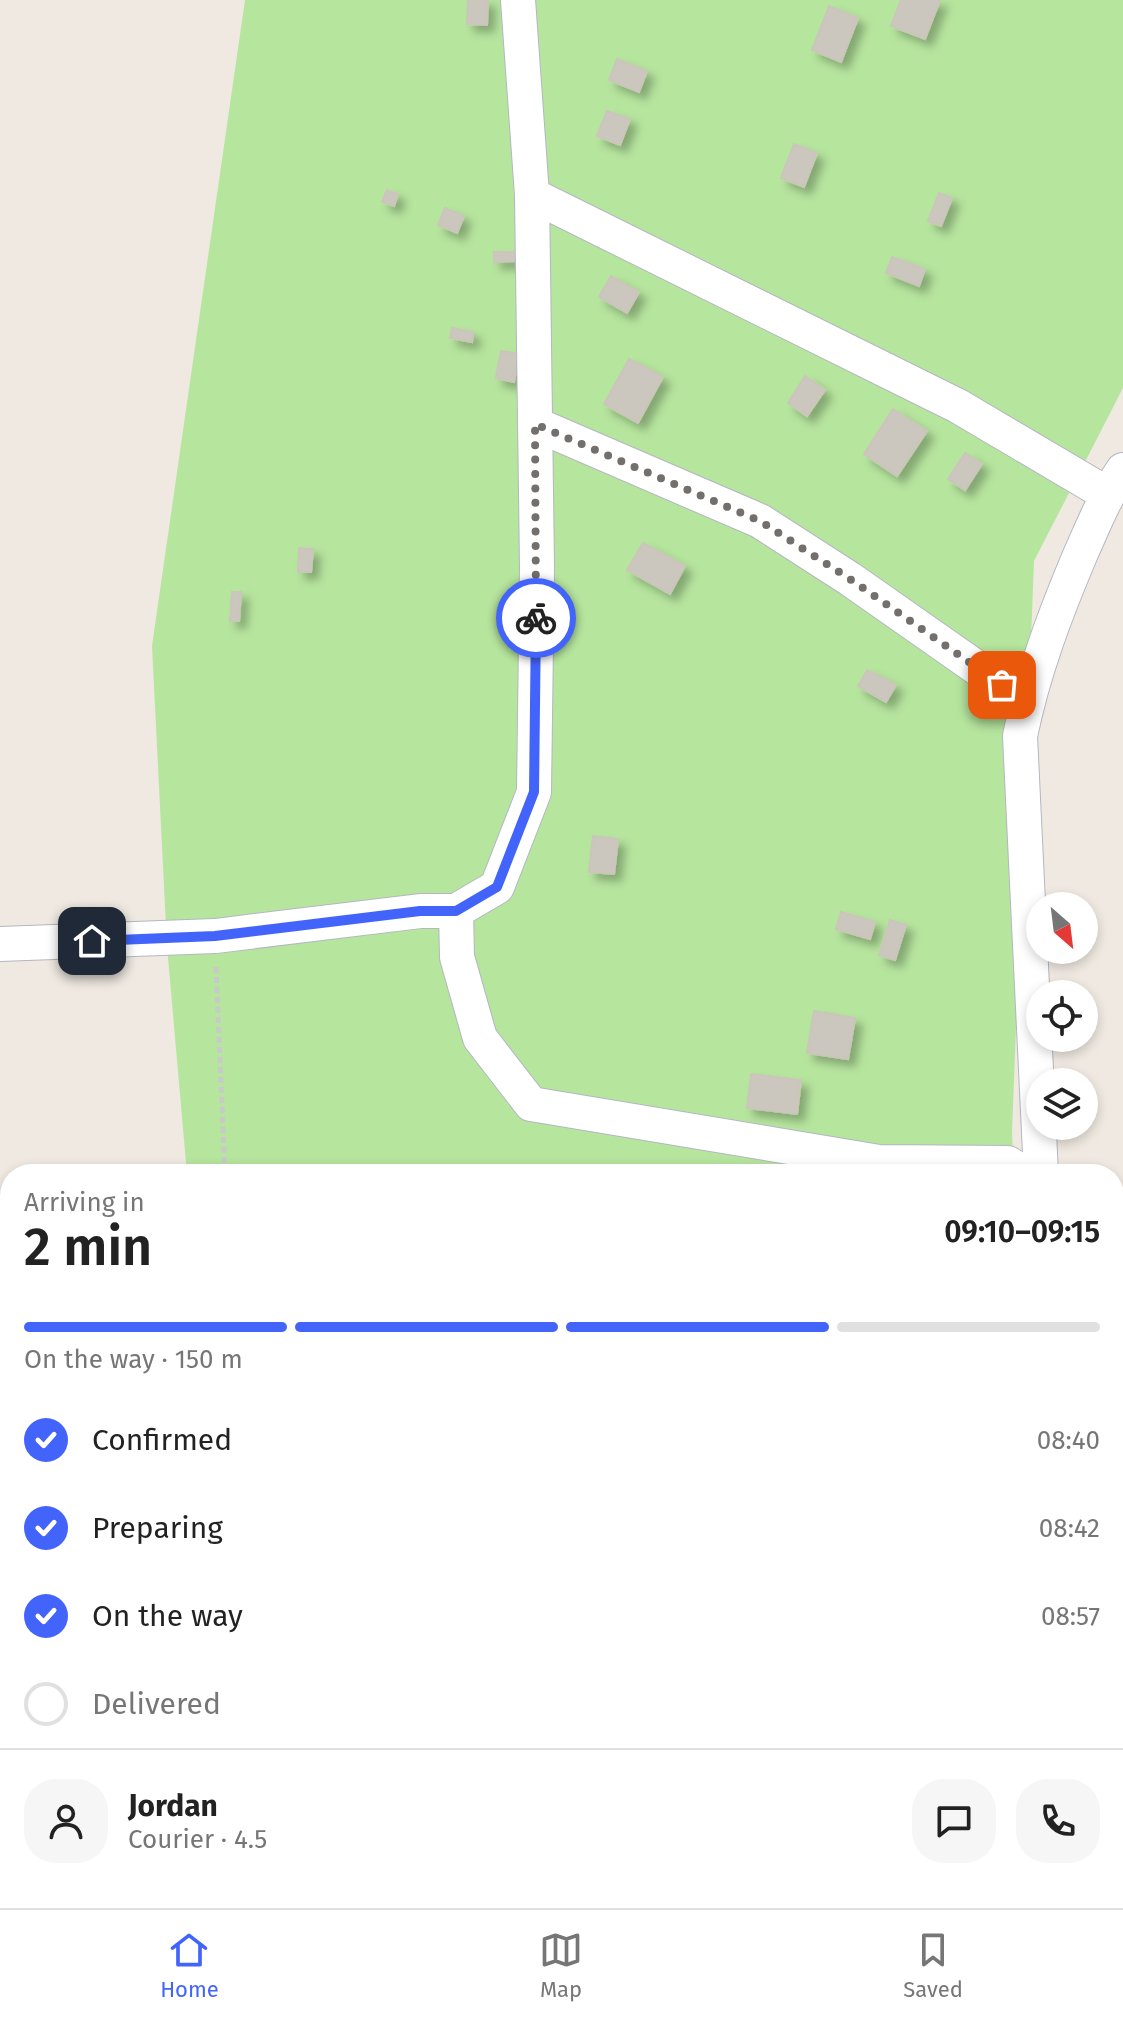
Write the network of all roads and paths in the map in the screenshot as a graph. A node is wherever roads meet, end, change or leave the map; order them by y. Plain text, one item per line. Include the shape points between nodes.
1 (518, 0) edge
2 (532, 195) junction
3 (535, 424) junction
4 (1115, 482) edge
5 (1027, 703) junction
6 (456, 911) junction
7 (215, 936) junction
8 (0, 944) edge
9 (225, 1164) edge
10 (1010, 1164) edge
11 (1041, 1164) edge

1 - 2 street
2 - 3 street
2 - 4 street
3 - 5 street via 760,521
3 - 6 street via 534,792 497,887
4 - 5 street via 1066,588
5 - 11 street via 1020,736
6 - 7 street
6 - 10 street via 457,957 480,1038 531,1104 879,1162
7 - 8 street
7 - 9 path

